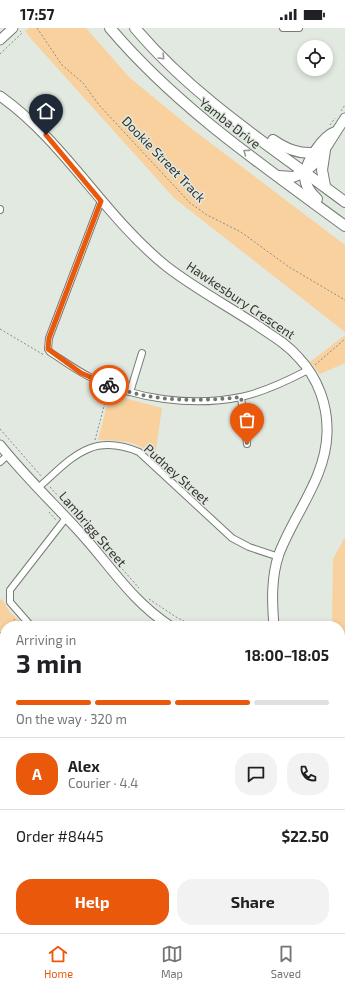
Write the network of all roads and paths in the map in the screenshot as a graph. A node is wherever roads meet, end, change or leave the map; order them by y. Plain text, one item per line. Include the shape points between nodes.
1 (14, 28) edge
2 (18, 28) edge
3 (37, 28) edge
4 (110, 28) edge
5 (135, 28) edge
6 (282, 28) edge
7 (299, 28) edge
8 (0, 40) edge
9 (0, 54) edge
10 (0, 96) edge
11 (345, 118) edge
12 (248, 129) junction
13 (334, 132) junction
14 (325, 150) junction
15 (314, 153) junction
16 (305, 172) junction
17 (277, 176) junction
18 (325, 186) junction
19 (101, 201) junction
20 (345, 202) edge
21 (332, 216) junction
22 (345, 226) edge
23 (345, 300) edge
24 (0, 329) edge
25 (345, 340) edge
26 (142, 353) dead end
27 (47, 355) dead end
28 (308, 370) junction
29 (113, 392) dead end
30 (130, 392) junction
31 (241, 397) junction
32 (0, 429) edge
33 (247, 444) dead end
34 (0, 445) edge
35 (93, 447) junction
36 (8, 455) junction
37 (0, 462) edge
38 (41, 481) junction
39 (76, 516) dead end
40 (66, 518) junction
41 (278, 557) junction
42 (116, 562) dead end
43 (141, 591) dead end
44 (146, 596) dead end
45 (20, 615) junction
46 (13, 621) edge
47 (26, 621) edge
48 (162, 621) edge
49 (184, 621) edge
50 (274, 621) edge

1 - 8 street
2 - 9 path via 22,32
3 - 23 path, Dookie Street Track via 62,65 84,82 99,105 190,203 207,215 241,232 288,267
17 -> 4 main road, Yamba Drive via 210,126 174,95
5 -> 12 main road, Yamba Drive via 174,70 207,99
6 - 7 street
10 - 19 street, Hawkesbury Crescent via 46,135
11 - 13 street
12 - 15 main road via 263,134 291,151
12 - 16 main road, Yamba Drive
13 - 14 street via 334,137
13 - 15 street via 329,134
14 - 16 street via 317,162
14 - 18 main road via 322,170
15 - 16 street via 306,164
16 - 17 main road via 293,177
16 - 18 main road, Yamba Drive
16 - 21 main road via 308,189
17 - 21 main road, Yamba Drive
18 - 20 main road, Yamba Drive
19 - 28 street, Hawkesbury Crescent via 167,266 285,344
19 - 30 street via 49,338 48,349 81,373
21 - 22 main road, Yamba Drive
24 - 27 path via 41,354
25 - 28 path
26 - 30 street
28 - 31 street
28 - 41 street, Hawkesbury Crescent via 322,397 327,420 326,446 321,469
29 - 35 path via 108,390
30 - 31 street via 170,400
31 - 33 street
32 - 38 path
34 - 36 street, Lambrigg Street
35 - 38 street, Pudney Street via 75,456
35 - 41 street, Pudney Street via 124,446 138,452 232,538
36 - 37 street
36 - 38 street, Lambrigg Street
38 - 39 path
38 - 40 street, Lambrigg Street
40 - 45 street via 10,590 10,602
40 - 48 street, Lambrigg Street via 136,599
41 - 50 street, Hawkesbury Crescent via 272,593
42 - 43 path
44 - 49 path
45 - 46 path
45 - 47 street

